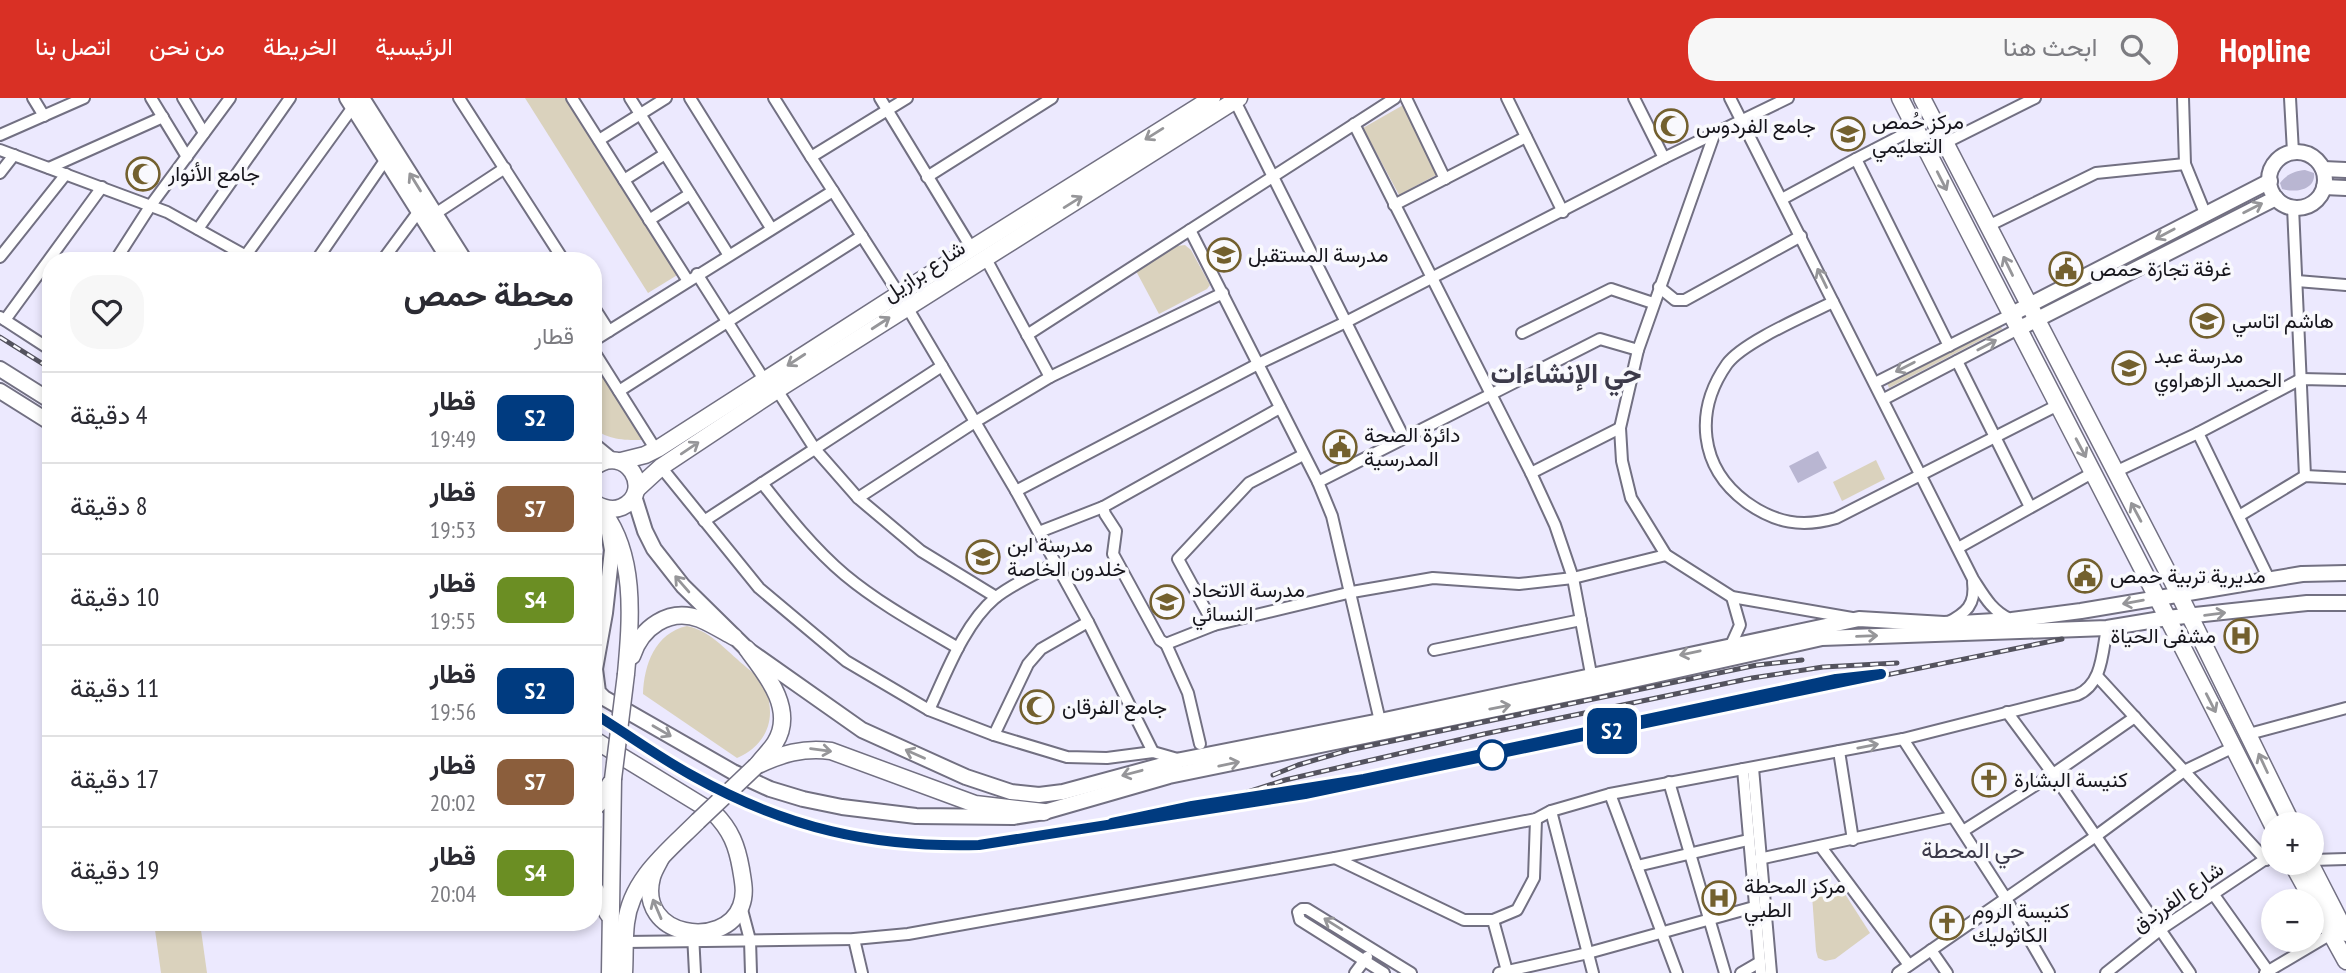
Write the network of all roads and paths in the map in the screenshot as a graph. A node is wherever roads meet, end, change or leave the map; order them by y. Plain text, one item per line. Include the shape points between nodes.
1 (33, 98) edge
2 (84, 98) edge
3 (151, 98) edge
4 (183, 98) edge
5 (230, 98) edge
6 (290, 98) edge
7 (574, 98) edge
8 (630, 98) edge
9 (666, 98) edge
10 (690, 98) edge
11 (774, 98) edge
12 (880, 98) edge
13 (907, 98) edge
14 (1052, 98) edge
15 (1212, 98) edge
16 (1395, 98) edge
17 (1406, 98) edge
18 (1507, 98) edge
19 (1634, 98) edge
20 (1730, 98) edge
21 (1788, 98) edge
22 (1900, 98) edge
23 (1922, 98) edge
24 (2035, 98) edge
25 (2183, 98) edge
26 (2290, 98) edge
27 (465, 100) edge
28 (1237, 100) edge
29 (354, 101) edge
30 (888, 111) junction
31 (640, 114) junction
32 (44, 116) junction
33 (163, 117) junction
34 (1742, 121) junction
35 (1354, 124) junction
36 (1916, 128) junction
37 (204, 133) junction
38 (0, 135) edge
39 (1714, 135) junction
40 (1526, 137) junction
41 (599, 140) junction
42 (1945, 143) junction
43 (0, 150) edge
44 (2293, 152) junction
45 (665, 154) junction
46 (14, 155) junction
47 (187, 156) junction
48 (811, 157) junction
49 (1664, 158) junction
50 (386, 159) junction
51 (1856, 159) junction
52 (2185, 164) junction
53 (49, 168) junction
54 (505, 168) junction
55 (2323, 169) junction
56 (2346, 170) edge
57 (0, 173) edge
58 (66, 174) junction
59 (927, 177) junction
60 (1272, 177) junction
61 (1445, 178) junction
62 (624, 180) junction
63 (2270, 181) junction
64 (102, 187) junction
65 (2324, 187) junction
66 (2346, 188) edge
67 (833, 191) junction
68 (690, 194) junction
69 (2276, 198) junction
70 (1782, 199) junction
71 (151, 205) junction
72 (1394, 205) junction
73 (2293, 207) junction
74 (419, 211) junction
75 (1563, 212) junction
76 (2205, 213) junction
77 (435, 214) junction
78 (649, 220) junction
79 (1988, 226) junction
80 (771, 228) junction
81 (198, 229) junction
82 (1190, 230) junction
83 (862, 236) junction
84 (1801, 236) junction
85 (53, 252) edge
86 (121, 252) edge
87 (240, 252) edge
88 (255, 252) edge
89 (322, 252) edge
90 (389, 252) edge
91 (442, 252) edge
92 (459, 252) edge
93 (558, 252) edge
94 (979, 253) junction
95 (728, 254) junction
96 (0, 257) edge
97 (42, 266) edge
98 (693, 278) junction
99 (1431, 279) junction
100 (2297, 281) junction
101 (2346, 285) edge
102 (1659, 288) junction
103 (1223, 293) junction
104 (903, 300) junction
105 (1833, 302) junction
106 (1653, 303) junction
107 (2032, 313) junction
108 (2, 319) edge
109 (602, 320) edge
110 (1346, 322) junction
111 (2014, 322) junction
112 (728, 323) junction
113 (609, 331) junction
114 (1521, 333) dead end
115 (602, 335) edge
116 (1027, 335) junction
117 (42, 342) edge
118 (1949, 346) junction
119 (1638, 350) junction
120 (1957, 361) junction
121 (602, 364) edge
122 (1258, 364) junction
123 (942, 366) junction
124 (0, 369) edge
125 (1049, 377) junction
126 (2301, 379) junction
127 (2346, 380) edge
128 (1875, 383) junction
129 (771, 385) junction
130 (0, 391) edge
131 (619, 391) junction
132 (42, 395) edge
133 (1492, 396) junction
134 (1884, 400) junction
135 (2058, 405) junction
136 (1279, 408) junction
137 (42, 417) edge
138 (975, 422) junction
139 (1620, 428) junction
140 (2199, 433) junction
141 (1404, 438) junction
142 (1997, 438) junction
143 (815, 449) junction
144 (656, 450) junction
145 (602, 451) edge
146 (1303, 455) junction
147 (615, 460) junction
148 (602, 462) edge
149 (661, 467) junction
150 (1531, 472) junction
151 (2094, 472) junction
152 (2115, 472) junction
153 (1922, 476) junction
154 (2305, 476) junction
155 (2346, 478) edge
156 (1318, 482) junction
157 (762, 483) junction
158 (1016, 491) junction
159 (635, 493) junction
160 (858, 498) junction
161 (602, 507) edge
162 (1103, 507) junction
163 (2030, 507) junction
164 (602, 511) edge
165 (2239, 516) junction
166 (602, 517) edge
167 (704, 521) junction
168 (1039, 532) junction
169 (1958, 548) junction
170 (1666, 555) junction
171 (1056, 562) junction
172 (2346, 573) edge
173 (1573, 578) junction
174 (1973, 579) junction
175 (2269, 579) junction
176 (1352, 592) junction
177 (2179, 594) junction
178 (996, 597) junction
179 (1732, 597) junction
180 (2158, 598) junction
181 (2346, 603) edge
182 (2190, 617) junction
183 (2167, 618) junction
184 (1581, 620) junction
185 (1859, 620) junction
186 (2012, 620) junction
187 (1088, 622) junction
188 (1944, 624) junction
189 (1214, 625) junction
190 (2107, 628) junction
191 (602, 630) edge
192 (734, 637) junction
193 (1166, 644) junction
194 (1731, 645) junction
195 (958, 648) junction
196 (747, 649) junction
197 (1434, 650) dead end
198 (626, 674) junction
199 (1591, 674) junction
200 (2098, 676) junction
201 (602, 696) edge
202 (2344, 708) edge
203 (929, 710) junction
204 (2007, 712) junction
205 (2135, 717) junction
206 (1380, 721) junction
207 (2346, 721) edge
208 (2249, 734) junction
209 (994, 735) junction
210 (1903, 739) junction
211 (602, 744) edge
212 (1200, 744) dead end
213 (2234, 747) junction
214 (1839, 751) junction
215 (1153, 752) junction
216 (1181, 760) junction
217 (756, 766) junction
218 (1748, 769) junction
219 (2184, 771) junction
220 (2053, 774) junction
221 (612, 779) junction
222 (1669, 782) junction
223 (1610, 794) junction
224 (602, 800) edge
225 (1044, 811) junction
226 (1551, 811) junction
227 (2266, 812) edge
228 (2286, 812) edge
229 (1952, 817) junction
230 (1536, 819) junction
231 (1963, 831) junction
232 (2096, 836) junction
233 (1853, 840) junction
234 (1748, 841) junction
235 (1821, 847) junction
236 (2261, 849) edge
237 (1690, 854) junction
238 (661, 858) junction
239 (1335, 858) junction
240 (1759, 859) junction
241 (2346, 859) edge
242 (2324, 860) edge
243 (2261, 863) edge
244 (1637, 866) junction
245 (2300, 875) edge
246 (2316, 875) edge
247 (2214, 895) junction
248 (2005, 897) junction
249 (602, 902) edge
250 (741, 906) junction
251 (1754, 907) junction
252 (610, 917) junction
253 (1709, 919) junction
254 (1493, 920) junction
255 (2160, 930) junction
256 (1661, 933) junction
257 (2338, 933) edge
258 (694, 936) junction
259 (854, 939) junction
260 (750, 940) junction
261 (625, 942) junction
262 (1373, 949) junction
263 (1931, 950) junction
264 (1588, 953) junction
265 (1364, 961) junction
266 (2346, 961) edge
267 (1909, 965) junction
268 (1760, 967) edge
269 (1503, 972) edge
270 (2266, 972) edge
271 (610, 973) edge
272 (624, 973) edge
273 (695, 973) edge
274 (751, 973) edge
275 (862, 973) edge
276 (1355, 973) edge
277 (1384, 973) edge
278 (1412, 973) edge
279 (1593, 973) edge
280 (1677, 973) edge
281 (1725, 973) edge
282 (1741, 973) edge
283 (1771, 973) edge
284 (1898, 973) edge
285 (1947, 973) edge
286 (2049, 973) edge
287 (2106, 973) edge
288 (2190, 973) edge

1 - 32 street
2 - 32 street
3 - 33 street
4 - 37 street
5 - 37 street
6 - 81 street
7 - 41 street
8 - 31 street
9 - 31 street
10 - 80 street
11 - 48 street
12 - 30 street
13 - 30 street
14 - 59 street
15 -> 94 highway, شارع برازيل
16 - 35 street
17 - 61 street
18 - 40 street
19 - 49 street
20 - 34 street
21 - 34 street
22 - 36 highway
23 - 42 highway
24 - 42 street
25 - 52 street
26 - 44 street
27 - 54 street
28 - 60 street
94 -> 28 highway, شارع برازيل
29 - 50 main road
77 -> 29 main road
29 - 88 street
30 - 48 street
30 - 59 street
31 - 41 street
31 - 45 street
32 - 38 street
33 - 47 street
33 - 53 street
34 - 39 street
34 - 70 street
35 - 60 street
35 - 72 street
36 - 51 street
36 -> 111 highway
37 - 47 street
39 - 49 street
39 - 102 street
40 - 61 street
40 - 75 street
41 - 62 street
42 - 79 highway
43 - 46 street
44 - 55 main road via 2311,156
44 - 63 main road via 2279,159
45 - 62 street
45 - 68 street
46 - 53 street
46 - 57 street
47 - 71 street
48 - 67 street
49 - 75 street
50 - 74 main road
50 - 89 street
51 - 70 street
51 - 118 street
52 - 76 street
52 - 79 street via 2096,173
53 - 58 street
54 - 77 street
54 - 93 street
55 - 56 main road
55 - 65 main road
58 - 64 street
58 - 96 street
59 - 94 street
60 - 82 street
60 - 110 street
61 - 72 street
62 - 78 street
63 - 69 main road
63 - 76 main road
64 - 71 street
64 - 85 street
65 - 66 main road
65 - 73 main road via 2309,205
67 - 80 street
67 - 83 street
68 - 78 street
68 - 95 street
69 - 73 main road
107 -> 69 main road
70 - 84 street
71 - 81 street
71 - 86 street
72 - 99 street
73 - 100 street
74 - 90 street
74 - 91 main road
75 - 99 street
76 -> 107 main road
77 - 92 main road
78 - 98 street
107 -> 79 highway
80 - 95 street
81 - 87 street
82 - 103 street
82 - 116 street
83 - 104 street
83 - 112 street
84 - 102 street via 1685,300 1675,300
105 -> 84 street
94 - 104 highway, شارع برازيل
94 - 116 street
95 - 98 street
97 - 108 street
98 - 112 street
98 - 113 street
99 - 110 street
99 - 133 street
100 - 101 street
100 - 126 street
102 - 106 street
103 - 122 street
103 - 125 street
104 - 123 street
104 - 129 highway, شارع برازيل
105 - 128 street
105 - 153 street via 1751,344 1728,362 1706,411 1709,455 1716,472 1761,513 1799,525 1836,518
106 - 114 street via 1611,289
106 - 119 street
107 - 111 main road
107 - 152 highway
108 - 117 street
109 - 113 street
110 - 122 street
110 - 141 street
111 - 118 street
120 -> 111 street
111 - 135 highway
112 - 129 street
112 - 131 street
113 - 115 street
116 - 125 street
118 -> 128 street
119 - 133 street via 1600,340
119 - 139 street
120 - 134 street
120 - 142 street
121 - 131 street
122 - 136 street
122 - 158 street
123 - 138 street
123 - 143 street
124 - 132 main road
125 - 138 street
126 - 127 street
126 - 140 street
126 - 154 street
128 - 134 street
129 - 143 street
129 - 144 highway, شارع برازيل
149 -> 129 highway, شارع برازيل
130 - 137 main road
131 - 144 street
133 - 141 street
133 - 150 street
134 - 153 street
135 - 142 street
135 -> 151 highway
136 - 146 street
136 - 162 street
138 - 158 street
138 - 160 street
139 - 150 street
139 - 170 street via 1631,498
140 - 152 street
140 - 165 street
141 - 156 street
142 - 153 street
142 - 163 street
143 - 157 street
143 - 160 street
144 - 147 highway, شارع برازيل
145 - 147 main road
146 - 156 street
146 - 189 street via 1249,483 1178,559
147 - 148 highway, شارع برازيل
147 - 159 highway via 634,472
149 - 159 highway, شارع برازيل
149 - 167 street
150 - 173 street
151 - 163 street
151 - 180 highway
177 -> 152 highway
153 - 169 street
154 - 155 street
154 - 165 street
156 - 176 street
157 - 167 street
157 - 195 street via 844,574 897,613
158 - 168 street
159 - 161 highway, شارع برازيل via 619,509
192 -> 159 main road via 654,549
160 - 178 street via 921,551
162 - 168 street
162 - 193 street via 1116,531 1113,554
163 - 169 street
164 - 198 highway via 618,536 625,564 630,626
165 - 175 street
166 -> 191 main road via 612,550
167 - 203 street via 759,588 846,662
168 - 171 street
169 - 174 street
170 - 173 street
170 - 179 street
171 - 178 street
171 - 187 street
172 - 175 main road
173 - 176 street via 1519,584 1433,578
173 - 184 street
174 - 186 street via 1999,614
174 - 188 street via 1972,604
175 - 177 main road
176 - 189 street
176 - 206 street
177 - 180 main road
177 - 182 highway
178 - 195 street
179 - 185 street
179 - 194 street via 1740,625
180 - 183 highway
180 -> 186 main road
182 -> 181 main road
182 - 183 main road
182 - 208 highway
183 - 190 main road
183 -> 213 highway
184 - 197 street
184 - 199 street
185 - 188 main road
185 - 194 main road
186 - 188 main road
187 - 209 street via 1041,649 1028,664
187 - 215 street
189 - 193 street
190 - 200 street
225 -> 190 main road via 1169,776 1822,638
192 - 196 main road
192 - 198 highway via 699,619 665,618 636,642
193 - 212 street via 1188,693
194 -> 199 main road
195 - 203 street
216 -> 196 main road via 1063,792 1011,792 862,730
196 - 217 highway via 777,692 781,707 777,740
198 - 221 highway, bridge
199 - 206 main road
200 - 204 street via 2086,692
200 - 205 street
201 -> 225 main road via 733,772 803,799 916,816 1013,817
202 - 207 street
202 - 208 street
203 - 209 street
204 - 210 street
204 - 220 street
205 - 219 street
205 - 220 street
206 - 216 main road
228 -> 208 highway
209 - 215 street via 1067,757
214 -> 210 street
210 - 229 street
211 - 250 highway via 726,825 737,845 745,890
213 - 219 street
213 - 227 highway
214 - 218 street
214 - 233 street
215 - 216 street
217 -> 225 highway via 810,748 831,751 975,804
217 - 238 highway, bridge
218 - 222 street
218 - 234 street
218 - 240 street
219 - 232 street
219 - 236 street
220 - 231 street
220 - 232 street
221 - 224 highway
221 - 252 highway
222 - 223 street
222 - 237 street
223 - 226 street
223 - 244 street
226 - 230 street
226 - 264 street
229 - 231 street
229 - 233 street
230 - 239 street
230 - 254 street via 1534,878 1517,910
231 - 248 street
232 - 248 street
232 - 255 street
233 - 235 street
234 - 237 street
234 - 251 street
235 - 240 street
235 - 267 street
237 - 244 street
237 - 253 street
258 -> 238 highway via 670,927 654,909 652,877
238 - 261 highway via 631,899
239 - 254 street via 1464,920
239 - 259 street via 908,934
240 - 283 street
241 - 242 street
243 - 247 street, شارع الفرزدق
244 - 256 street
245 - 257 highway
246 - 257 highway
247 - 255 street, شارع الفرزدق
247 - 270 street
248 - 263 street
248 - 286 street
249 - 252 highway
250 - 258 highway via 735,918
250 - 260 street
251 - 253 street
251 - 268 street
252 - 271 highway
253 - 256 street
253 - 281 street
254 - 269 street
255 - 287 street, شارع الفرزدق
255 - 288 street
256 - 264 street
256 - 280 street
257 - 266 highway
257 - 270 street
258 - 260 street
258 - 261 street
258 - 273 street
259 - 260 street
259 - 275 street
260 - 274 street
261 - 272 highway
262 - 265 street
262 -> 265 street via 1307,909 1298,912 1300,920
262 - 278 street
263 - 267 street
263 - 285 street
264 - 269 street
264 - 279 street
265 - 276 street
265 - 277 street
267 - 284 street
268 - 282 street

